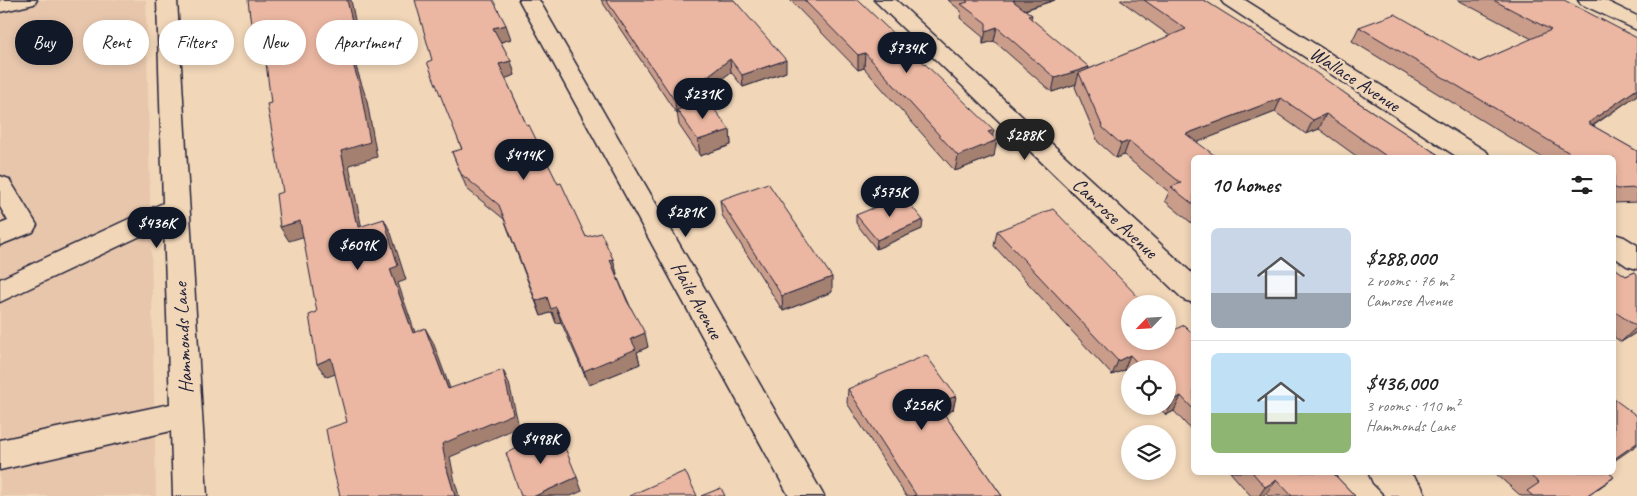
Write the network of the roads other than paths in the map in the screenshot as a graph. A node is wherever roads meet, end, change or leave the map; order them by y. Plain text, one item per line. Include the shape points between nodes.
1 (27, 0) edge
2 (167, 0) edge
3 (529, 0) edge
4 (884, 0) edge
5 (1231, 0) edge
6 (1588, 0) edge
7 (0, 6) edge
8 (1637, 24) edge
9 (1473, 155) edge
10 (0, 185) edge
11 (177, 208) junction
12 (0, 235) edge
13 (1616, 245) edge
14 (1637, 259) edge
15 (1191, 289) edge
16 (0, 291) edge
17 (186, 414) junction
18 (0, 455) edge
19 (1387, 475) edge
20 (190, 496) edge
21 (807, 496) edge
22 (1409, 496) edge

1 - 7 street
2 - 11 street, Hammonds Lane
3 - 21 street, Haile Avenue
4 - 15 street, Camrose Avenue
5 - 9 street, Wallace Avenue
6 - 8 street
10 - 12 street via 24,225
11 - 16 street
11 - 17 street, Hammonds Lane
13 - 14 street
17 - 18 street
17 - 20 street, Hammonds Lane
19 - 22 street

